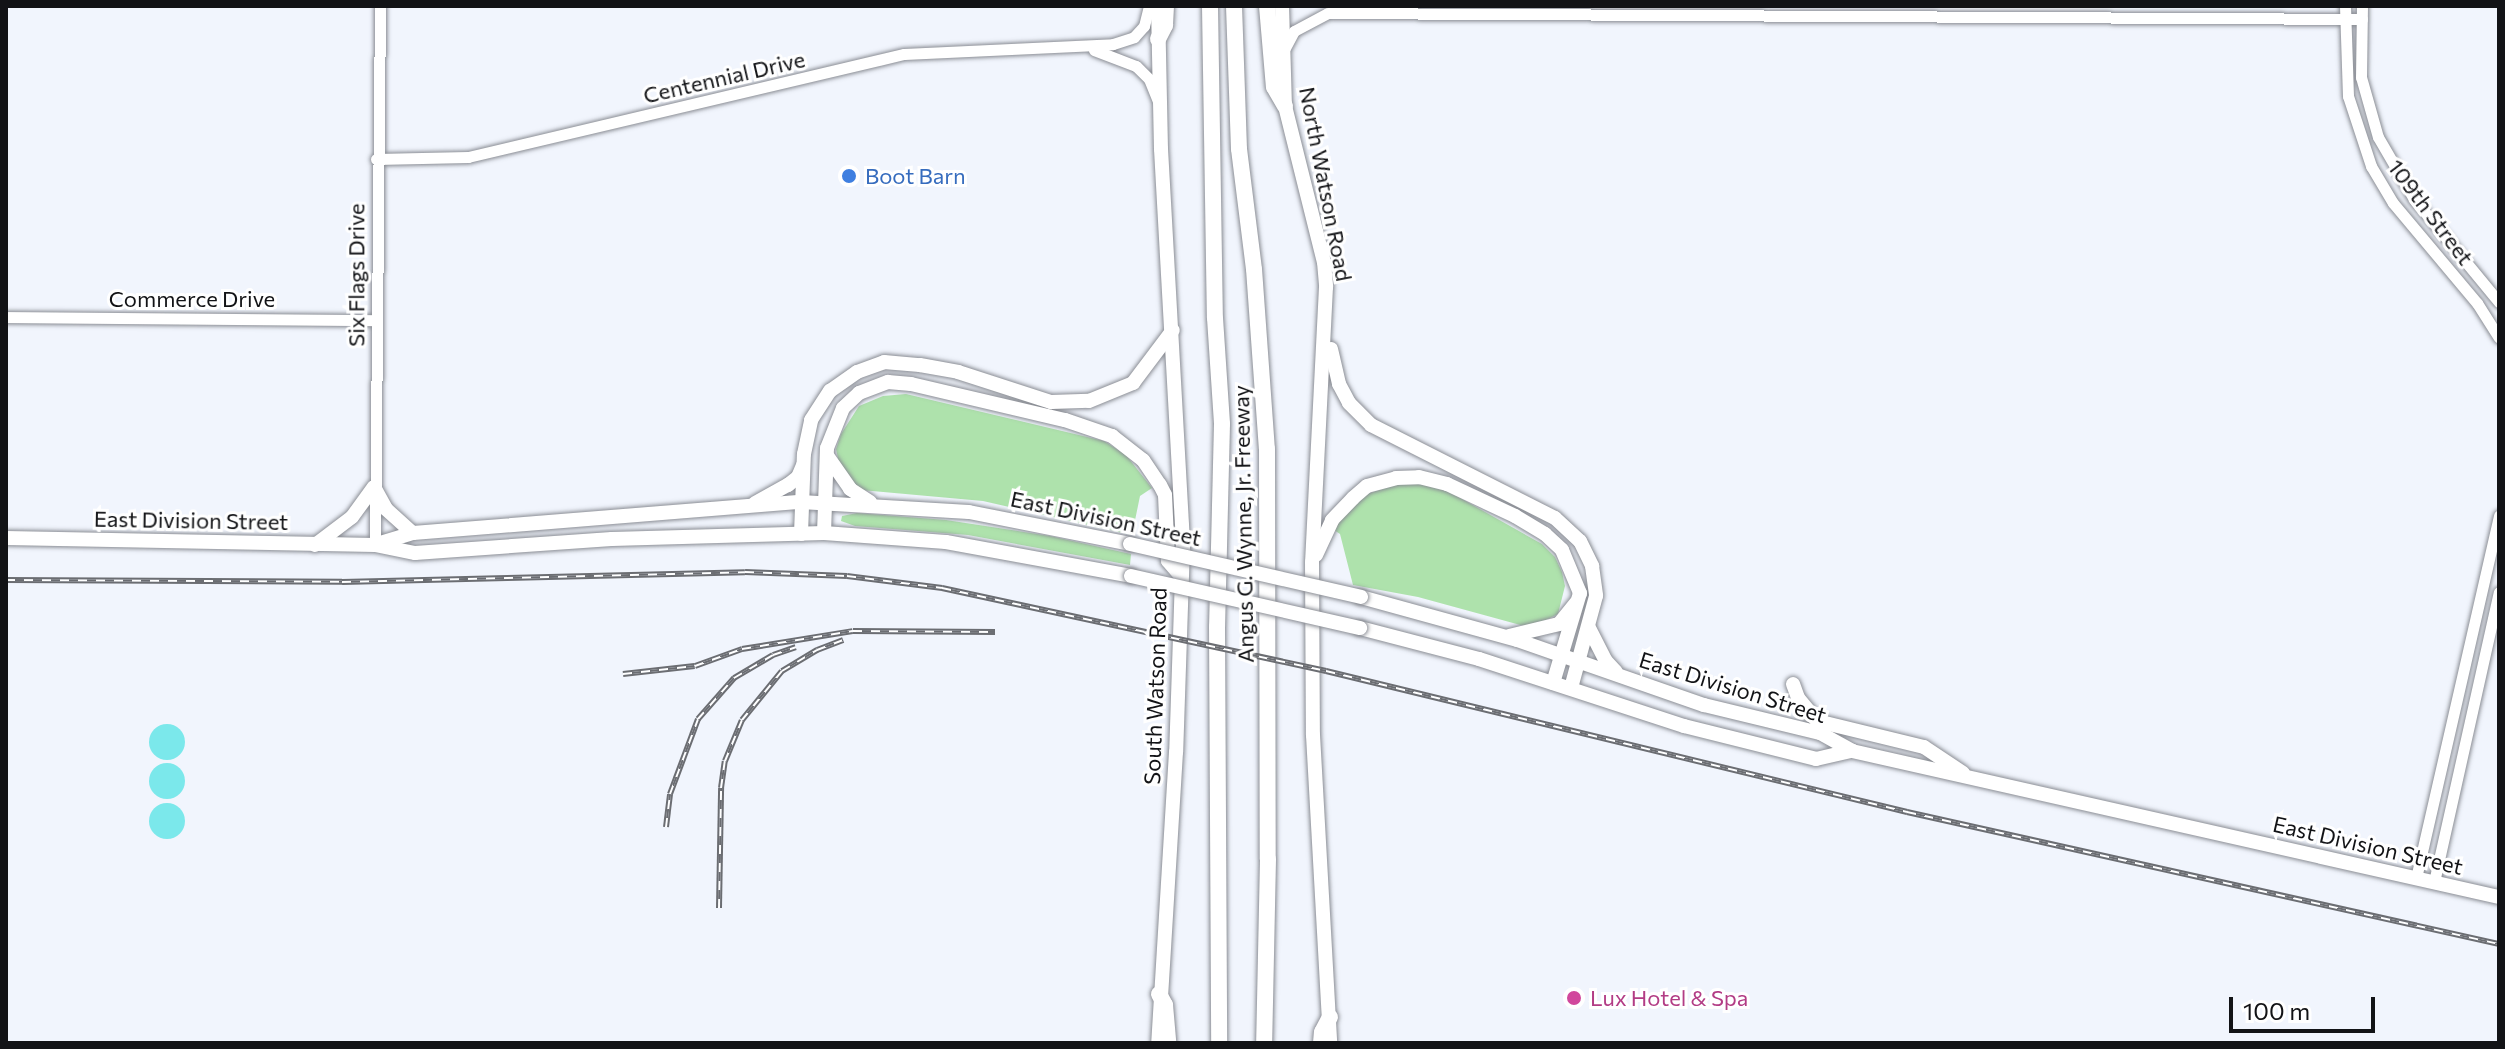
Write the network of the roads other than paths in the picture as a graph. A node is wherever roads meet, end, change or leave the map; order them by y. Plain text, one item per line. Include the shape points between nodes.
1 (380, 6) edge
2 (1149, 6) edge
3 (1158, 6) edge
4 (1166, 6) edge
5 (1210, 6) edge
6 (1234, 6) edge
7 (1267, 6) edge
8 (1282, 6) edge
9 (1314, 6) edge
10 (2345, 6) edge
11 (2362, 6) edge
12 (1328, 13) junction
13 (2345, 19) junction
14 (2362, 19) junction
15 (1158, 39) junction
16 (1082, 48) junction
17 (1282, 56) junction
18 (1159, 102) junction
19 (1285, 106) junction
20 (376, 159) junction
21 (2497, 297) edge
22 (2477, 303) junction
23 (6, 317) edge
24 (377, 320) junction
25 (1327, 325) junction
26 (1173, 330) junction
27 (2499, 338) edge
28 (826, 454) junction
29 (803, 465) junction
30 (374, 487) junction
31 (801, 502) junction
32 (823, 503) junction
33 (874, 504) junction
34 (751, 505) junction
35 (2499, 515) edge
36 (413, 533) junction
37 (824, 533) junction
38 (801, 534) junction
39 (6, 538) edge
40 (314, 545) junction
41 (375, 545) junction
42 (1312, 562) junction
43 (1180, 575) junction
44 (2499, 592) edge
45 (1578, 599) junction
46 (1589, 628) junction
47 (1505, 636) junction
48 (1562, 654) junction
49 (1579, 661) junction
50 (1619, 676) junction
51 (1553, 683) junction
52 (1793, 684) dead end
53 (1571, 688) junction
54 (1852, 751) junction
55 (1970, 777) junction
56 (2416, 878) junction
57 (2434, 882) junction
58 (2499, 897) edge
59 (1159, 994) junction
60 (1330, 1017) junction
61 (1158, 1043) edge
62 (1168, 1043) edge
63 (1219, 1043) edge
64 (1264, 1043) edge
65 (1321, 1043) edge
66 (1330, 1043) edge

1 - 20 street, Six Flags Drive
2 - 16 street, Centennial Drive via 1144,26 1134,37
3 - 15 main road
4 - 15 highway
5 - 63 highway, Angus G. Wynne, Jr. Freeway via 1222,424 1217,627
6 - 64 highway, Angus G. Wynne, Jr. Freeway via 1239,149 1267,449
7 - 19 highway via 1274,87
8 - 17 main road, North Watson Road
9 - 12 street
10 - 13 street, 109th Street
11 - 14 street, 109th Street
12 - 13 street
12 - 17 street via 1294,31
13 - 14 street
13 - 22 street, 109th Street via 2348,96 2371,166 2393,203
14 - 21 street, 109th Street via 2361,77 2389,162
15 - 18 main road
16 - 18 street, Centennial Drive via 1136,66
16 - 20 street, Centennial Drive via 904,54 468,157
17 - 19 main road, North Watson Road
18 - 26 main road
19 - 25 main road, North Watson Road via 1324,262
20 - 24 street, Six Flags Drive
21 - 22 street
22 - 27 street, 109th Street
23 - 24 street, Commerce Drive
24 - 30 street, Six Flags Drive
25 - 42 main road, North Watson Road
25 - 46 main road via 1339,384 1371,425 1570,530 1588,555 1595,578
26 - 29 main road via 1133,383 1089,401 1051,402 958,372 884,362 830,391 811,420
26 - 43 main road, South Watson Road
28 - 32 main road
28 - 33 main road via 850,489
28 - 43 main road via 843,408 859,393 888,382 948,390 1112,436 1143,460 1165,495 1168,561
29 - 31 main road
29 - 34 main road via 788,485
30 - 36 main road via 386,509
30 - 40 main road via 352,517
30 - 41 street, Six Flags Drive
31 - 32 main road, East Division Street
31 - 34 main road, East Division Street
31 - 38 main road
32 - 33 main road, East Division Street
32 - 37 main road
33 - 47 main road, East Division Street, bridge via 969,512 1130,544
34 - 36 main road, East Division Street
35 - 56 street
36 - 41 main road, East Division Street
37 - 38 main road, East Division Street
37 - 51 main road, East Division Street, bridge via 946,542 1131,576 1360,628
38 - 41 main road, East Division Street via 612,539 415,553
39 - 40 main road, East Division Street
40 - 41 main road, East Division Street
42 - 45 main road via 1332,520 1367,486 1419,477 1447,484 1555,542 1573,570
42 - 60 main road via 1314,782
43 - 59 main road, South Watson Road via 1176,752
44 - 57 street
45 - 47 main road via 1559,624
45 - 48 main road
46 - 49 main road
46 - 50 main road
47 - 48 main road, East Division Street
48 - 49 main road, East Division Street
48 - 51 main road
49 - 50 main road, East Division Street
49 - 53 main road
50 - 54 main road, East Division Street via 1704,705 1820,733
51 - 53 main road, East Division Street
52 - 55 main road via 1817,721 1924,747
53 - 54 main road, East Division Street via 1684,726 1816,759
54 - 55 main road, East Division Street
55 - 56 main road, East Division Street
56 - 57 main road, East Division Street
57 - 58 main road, East Division Street
59 - 61 main road, South Watson Road
59 - 62 highway
60 - 65 highway
60 - 66 main road

